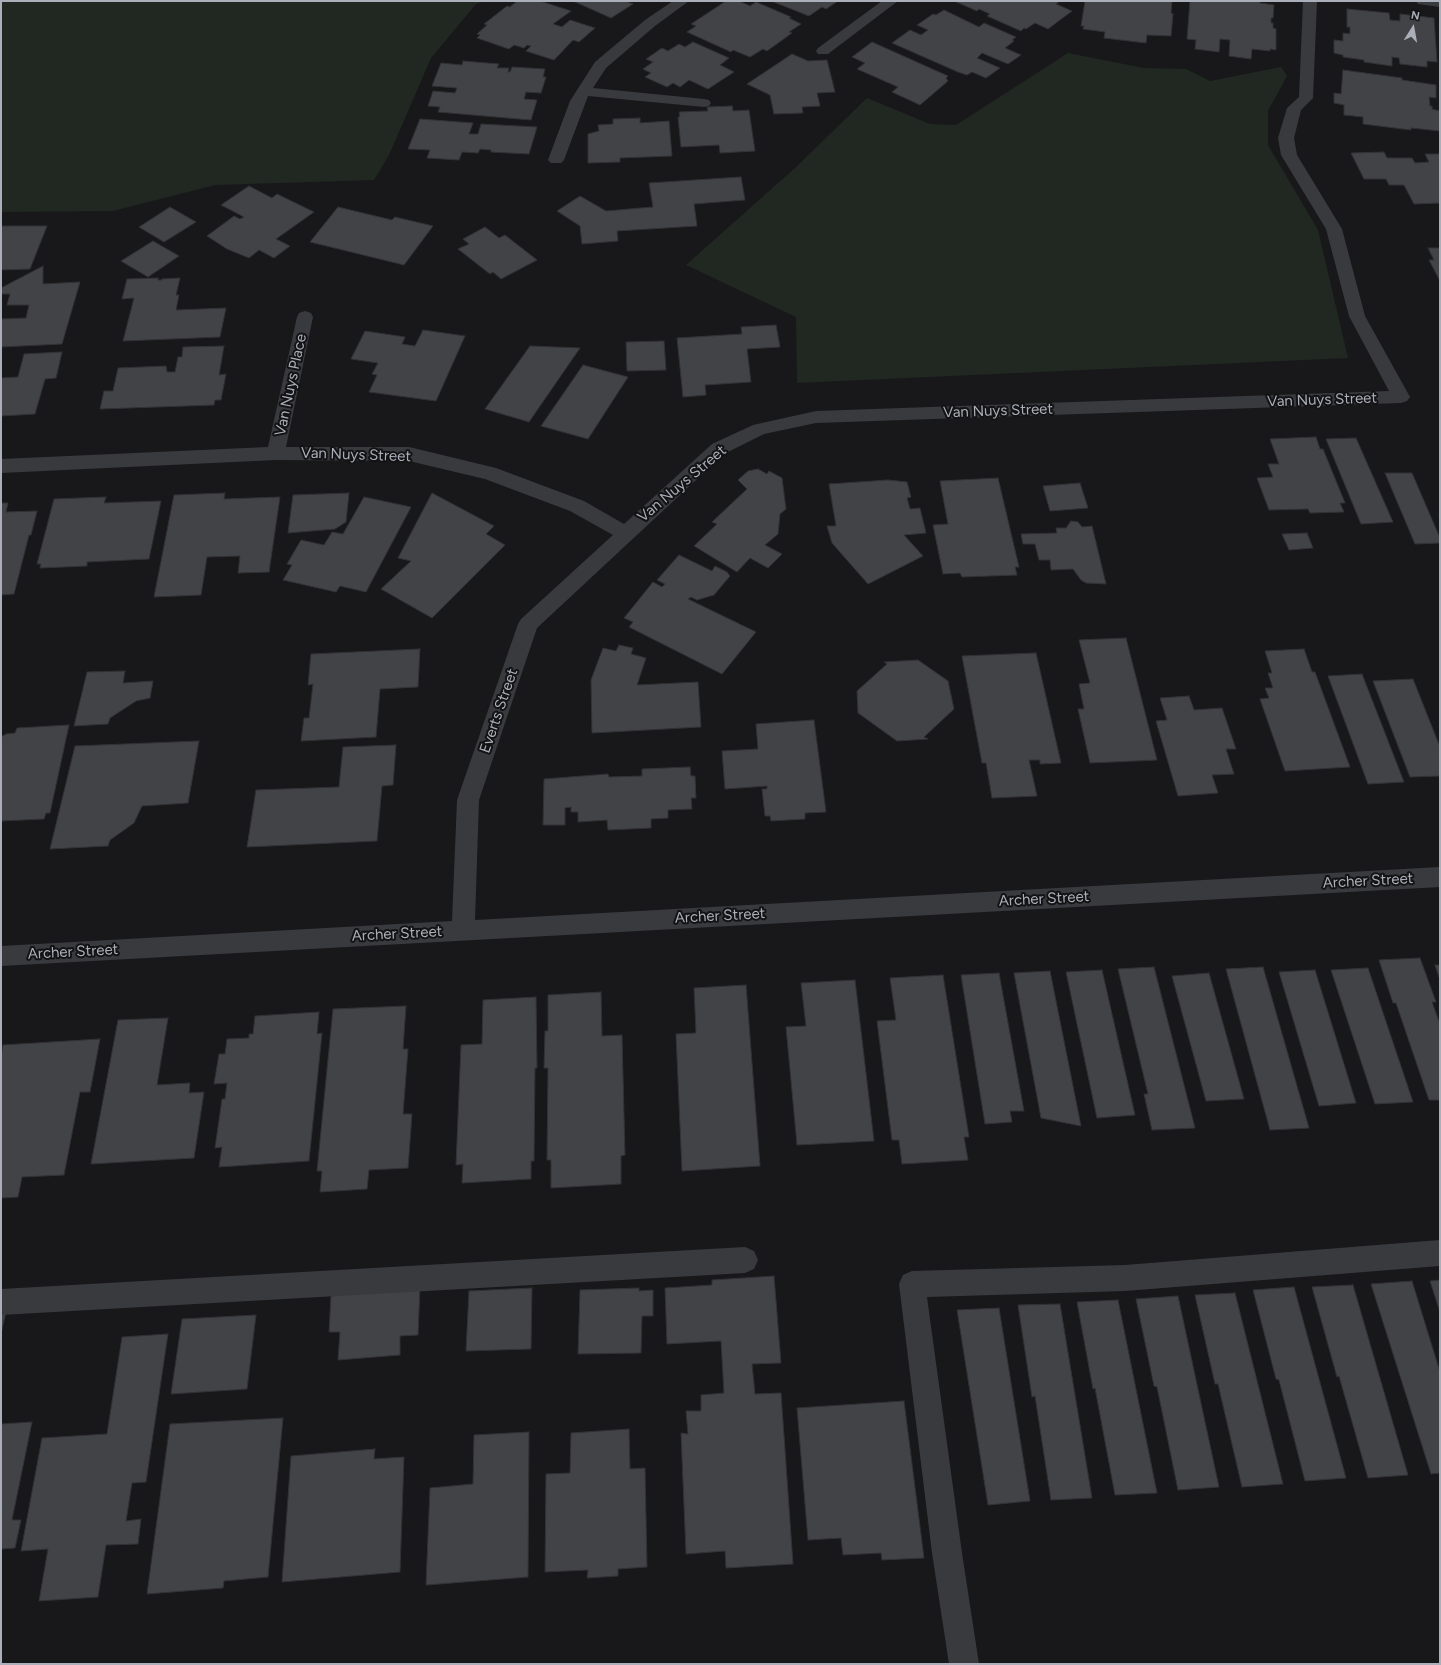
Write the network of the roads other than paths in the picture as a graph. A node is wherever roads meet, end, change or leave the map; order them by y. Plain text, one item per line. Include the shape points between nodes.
1 (682, 1) edge
2 (890, 1) edge
3 (1310, 1) edge
4 (1423, 1) edge
5 (1440, 3) edge
6 (824, 51) dead end
7 (583, 91) junction
8 (704, 103) dead end
9 (556, 160) dead end
10 (306, 317) dead end
11 (276, 453) junction
12 (1, 466) edge
13 (625, 533) junction
14 (1440, 877) edge
15 (463, 930) junction
16 (1, 956) edge
17 (1440, 1253) edge
18 (745, 1260) dead end
19 (1, 1302) edge
20 (964, 1664) edge

1 - 7 street via 650,23 600,65
2 - 6 street
3 - 13 street, Van Nuys Street via 1306,98 1294,108 1286,138 1289,155 1334,229 1357,316 1401,397 816,417 759,429 718,449
4 - 5 street
7 - 8 street
7 - 9 street via 577,100
10 - 11 street, Van Nuys Place
11 - 12 street, Van Nuys Street
11 - 13 street, Van Nuys Street via 409,454 489,473 577,506
13 - 15 street, Everts Street via 528,624 468,800
14 - 15 street, Archer Street
15 - 16 street, Archer Street
17 - 20 street via 1124,1278 912,1284
18 - 19 street

